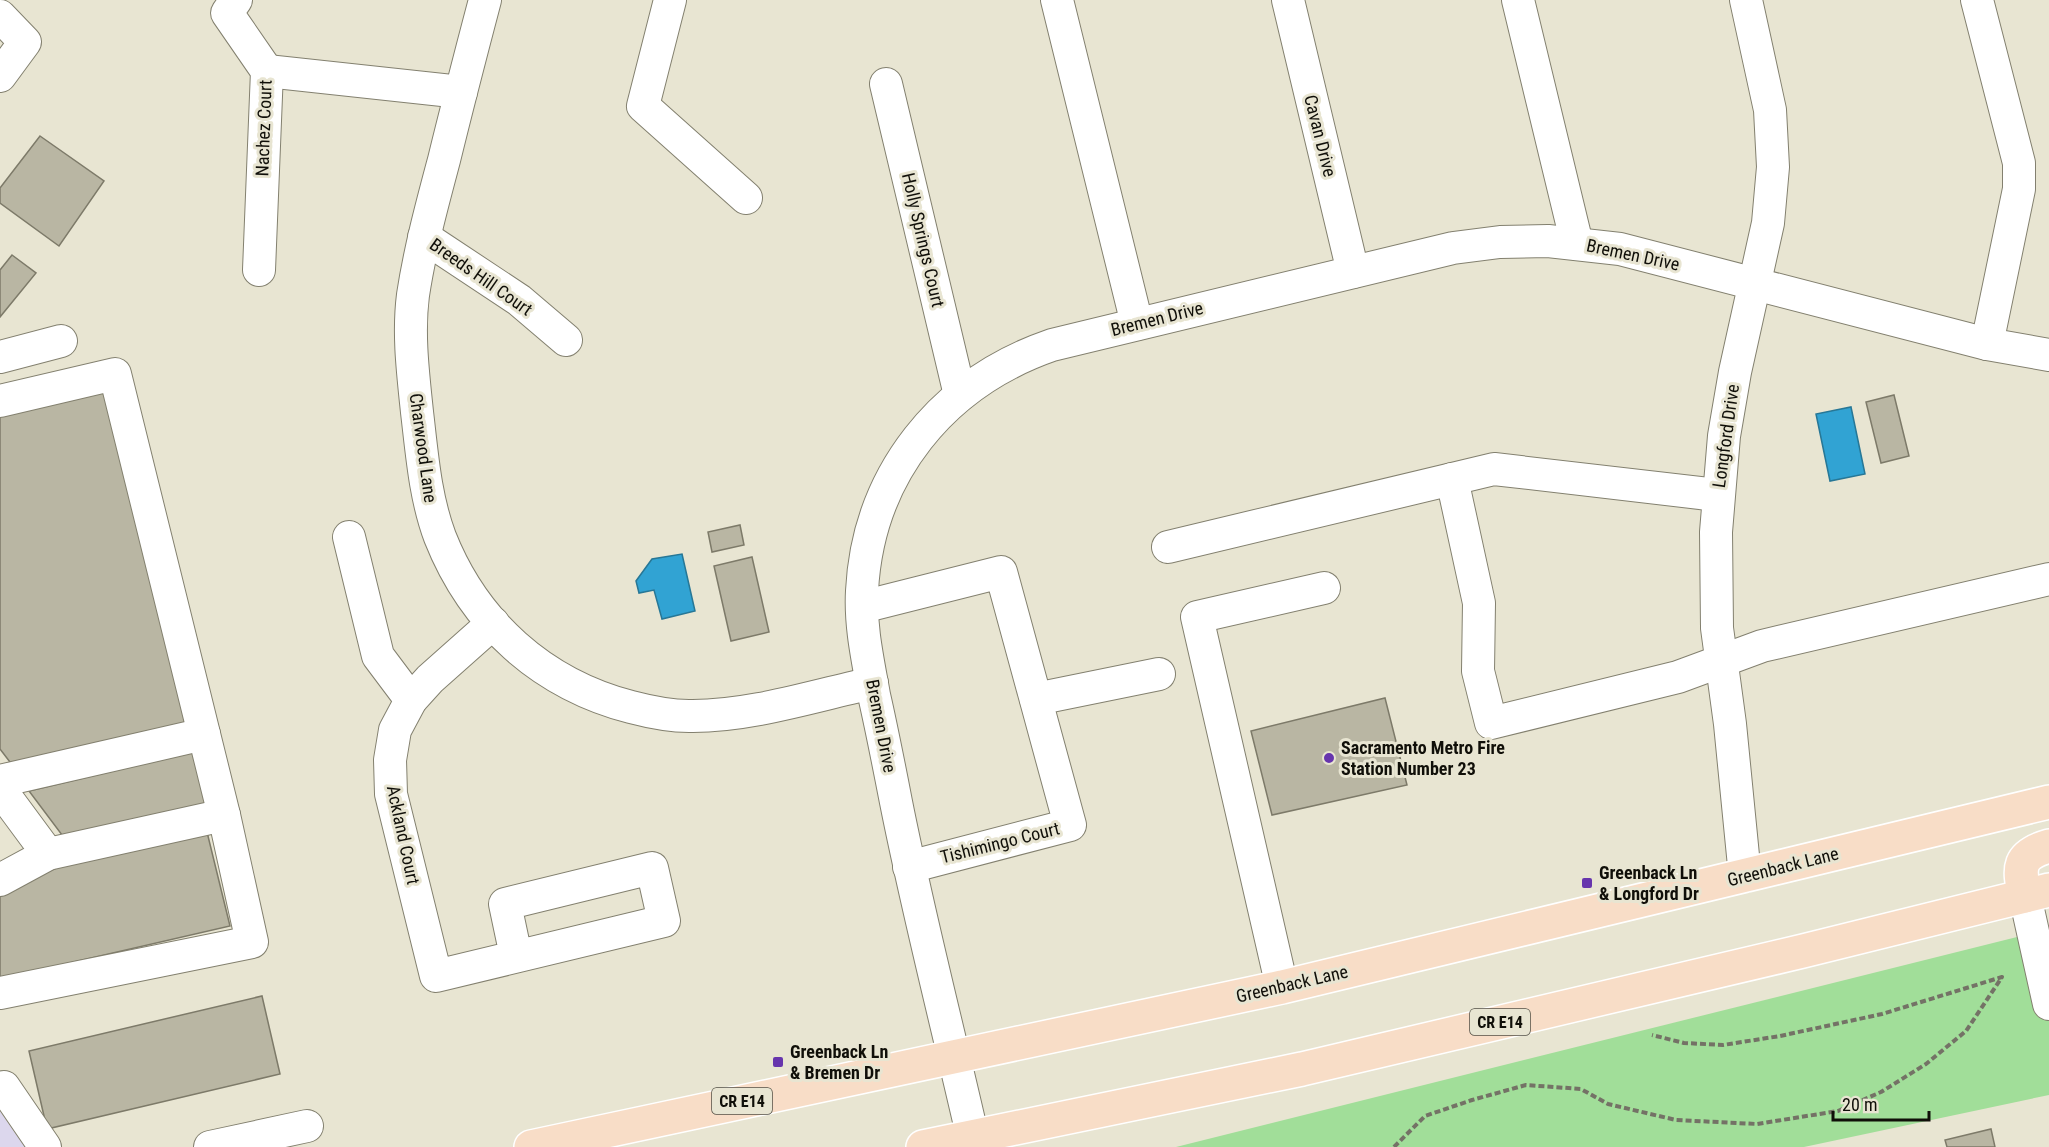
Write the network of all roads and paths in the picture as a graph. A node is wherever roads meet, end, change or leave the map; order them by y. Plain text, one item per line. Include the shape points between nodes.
1 (236, 0) edge
2 (485, 0) edge
3 (670, 0) edge
4 (1057, 0) edge
5 (1288, 0) edge
6 (1518, 0) edge
7 (1746, 0) edge
8 (1977, 0) edge
9 (0, 16) edge
10 (267, 71) junction
11 (0, 76) edge
12 (886, 84) dead end
13 (461, 92) junction
14 (746, 198) dead end
15 (424, 237) junction
16 (1577, 244) junction
17 (259, 270) dead end
18 (1353, 272) junction
19 (1755, 283) junction
20 (1137, 324) junction
21 (566, 340) dead end
22 (61, 341) dead end
23 (1987, 345) junction
24 (2049, 355) edge
25 (0, 357) edge
26 (960, 395) junction
27 (0, 400) edge
28 (1452, 480) junction
29 (1717, 495) junction
30 (349, 537) dead end
31 (1167, 548) dead end
32 (2049, 579) edge
33 (1324, 588) dead end
34 (862, 607) junction
35 (493, 623) junction
36 (1720, 660) junction
37 (1159, 674) dead end
38 (872, 683) junction
39 (1036, 699) junction
40 (411, 700) junction
41 (204, 734) junction
42 (0, 781) edge
43 (0, 789) edge
44 (2049, 802) edge
45 (224, 815) junction
46 (2049, 846) edge
47 (48, 854) junction
48 (909, 867) junction
49 (1745, 876) junction
50 (0, 880) edge
51 (2037, 893) edge
52 (516, 956) junction
53 (1282, 987) junction
54 (0, 993) edge
55 (2049, 1004) edge
56 (1652, 1035) dead end
57 (953, 1056) junction
58 (4, 1087) dead end
59 (307, 1126) dead end
60 (974, 1141) edge
61 (45, 1147) edge
62 (210, 1147) edge
63 (531, 1147) edge
64 (923, 1147) edge
65 (1394, 1147) edge

1 - 10 street, Nachez Court via 227,14
2 - 13 street, Charwood Lane
3 - 14 street via 643,106
4 - 20 street
5 - 18 street, Cavan Drive
6 - 16 street
7 - 19 street, Longford Drive via 1770,110 1773,167 1768,223
8 - 23 street via 2019,163 2019,189
9 - 11 street via 25,42
10 - 13 street
10 - 17 street, Nachez Court
12 - 26 street, Holly Springs Court
13 - 15 street, Charwood Lane
15 - 21 street, Breeds Hill Court via 519,300
15 - 35 street, Charwood Lane via 413,297 411,354 425,483 440,536 461,583
16 - 18 street, Bremen Drive via 1500,242 1453,248
16 - 19 street, Bremen Drive via 1620,249
18 - 20 street, Bremen Drive
19 - 23 street, Bremen Drive
19 - 29 street, Longford Drive via 1724,436
20 - 26 street, Bremen Drive via 1030,352 987,374
22 - 25 street
23 - 24 street, Bremen Drive
26 - 34 street, Bremen Drive via 918,438 892,478 868,545
27 - 41 street via 115,374
28 - 29 street via 1494,469
28 - 31 street
28 - 36 street via 1479,603 1478,671 1491,723 1678,677
29 - 36 street, Longford Drive
30 - 40 street via 378,656
32 - 36 street via 1762,646
33 - 53 street via 1197,618
34 - 38 street, Bremen Drive
34 - 39 street, Tishimingo Court via 1001,572
35 - 38 street, Charwood Lane via 522,654 562,681 605,700 651,712 688,716 736,713
35 - 40 street, Ackland Court
36 - 49 street, Longford Drive
37 - 39 street
38 - 48 street, Bremen Drive
39 - 48 street, Tishimingo Court via 1070,825
40 - 52 street, Ackland Court via 394,730 391,794 436,976
41 - 42 street
41 - 45 street
43 - 47 street
44 - 49 main road, Greenback Lane / CR E14
45 - 47 street
45 - 54 street via 252,942
46 - 51 main road via 2034,850 2023,861 2020,876
47 - 50 street
48 - 57 street, Bremen Drive
49 - 53 main road, Greenback Lane / CR E14
51 - 55 street
51 - 60 main road, CR E14 via 1302,1069
52 - 52 street via 664,921 652,868 505,903
53 - 57 main road, Greenback Lane / CR E14
56 - 65 path via 1684,1043 1723,1045 1780,1036 1882,1014 2002,977 1966,1031 1881,1092 1838,1111 1757,1124 1676,1120 1608,1104 1581,1089 1526,1085 1425,1116
57 - 60 street, Bremen Drive
57 - 63 main road, Greenback Lane / CR E14
58 - 61 street
59 - 62 street
60 - 64 main road, CR E14

